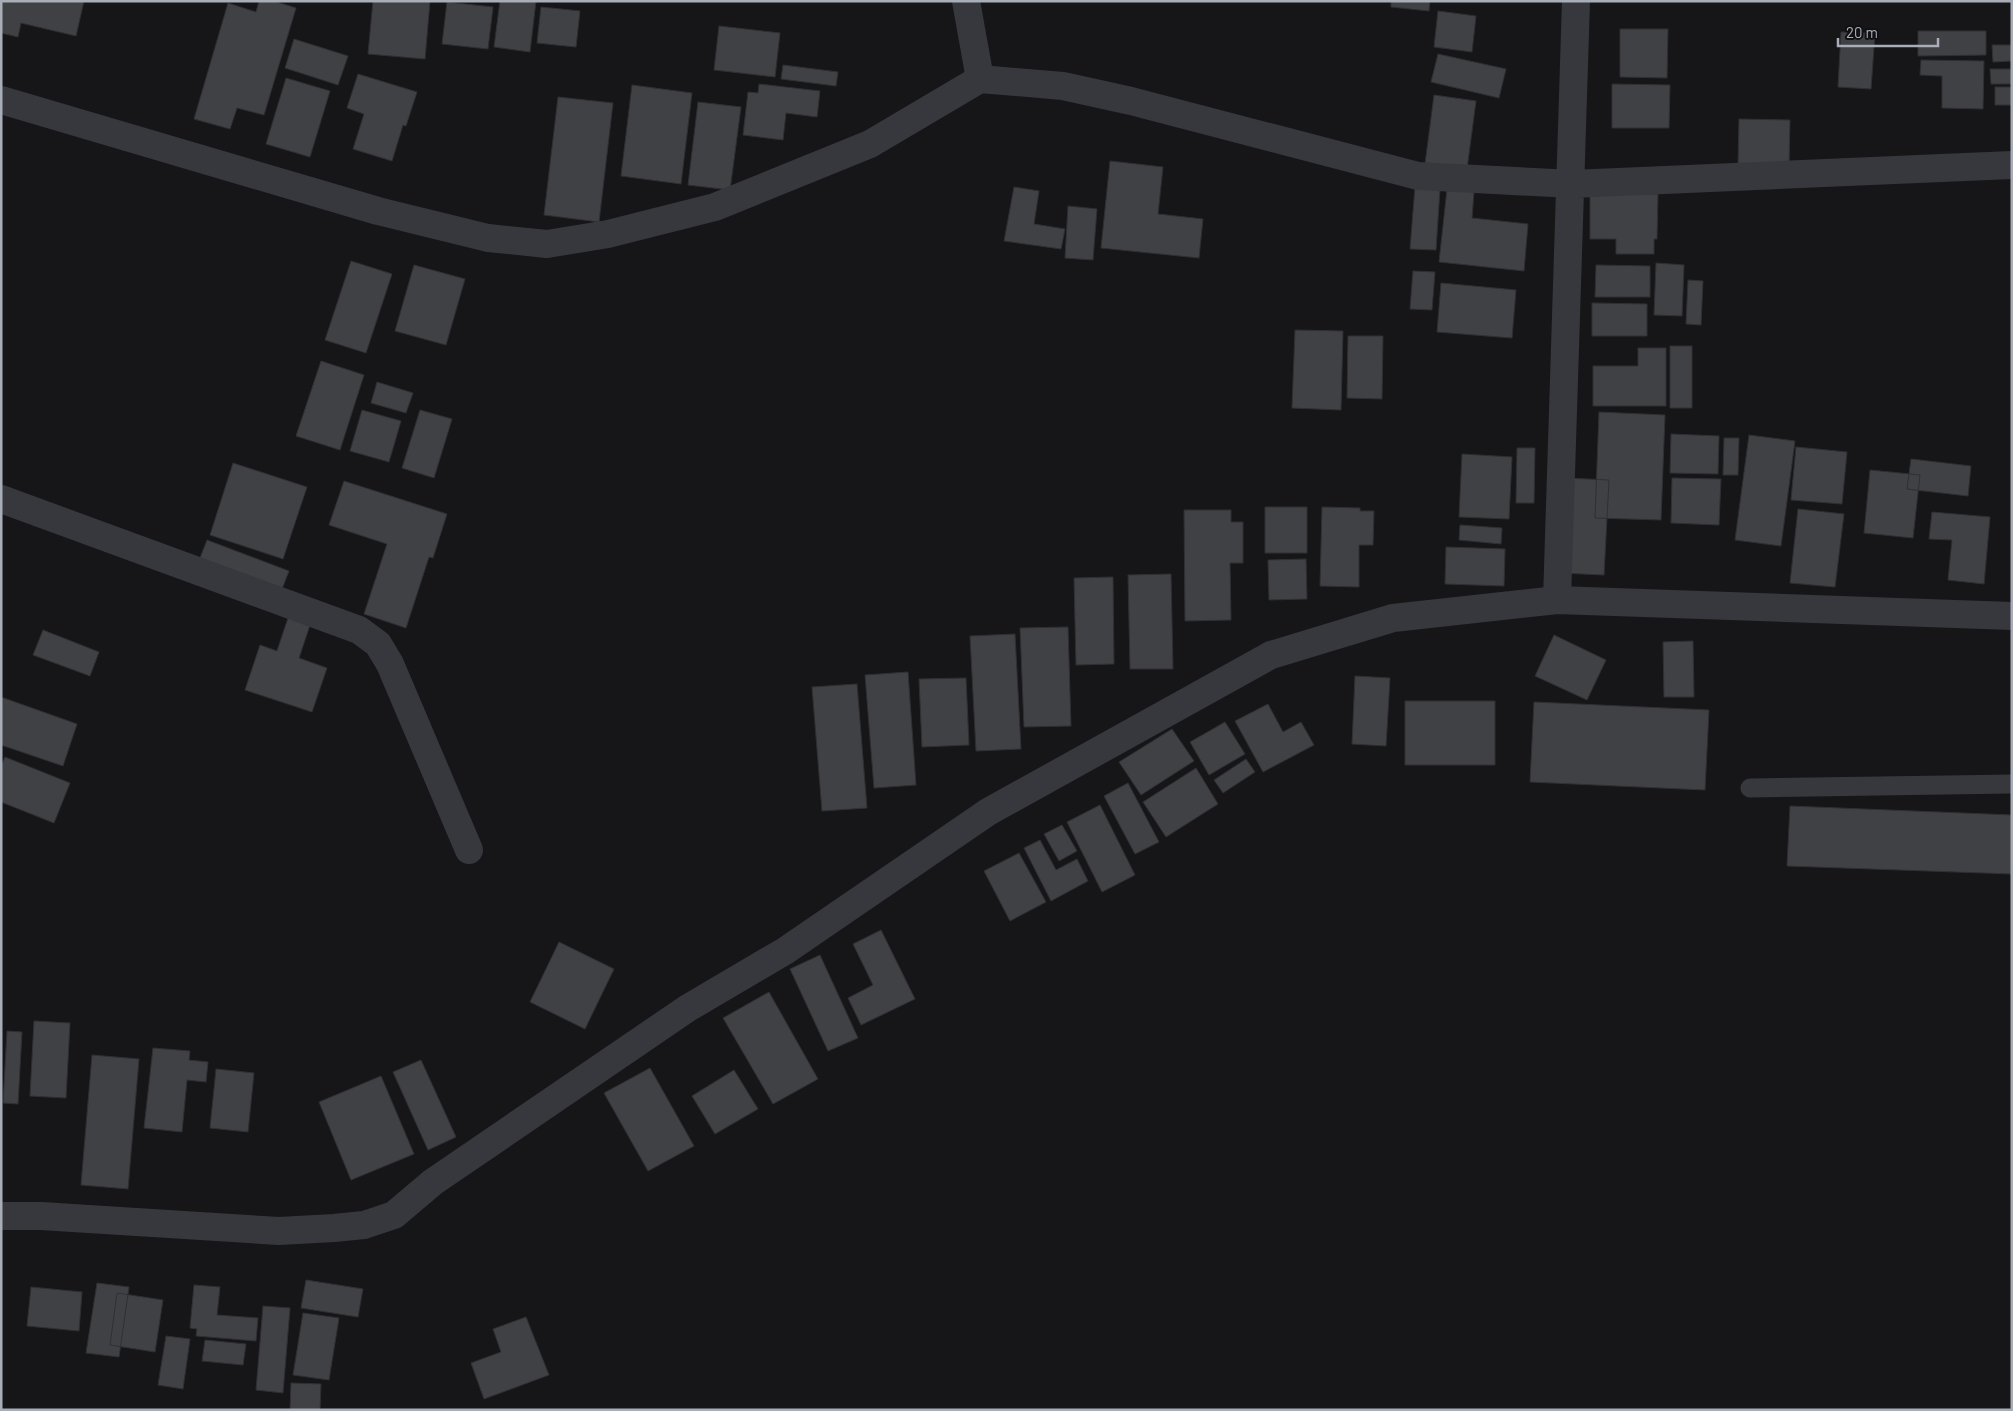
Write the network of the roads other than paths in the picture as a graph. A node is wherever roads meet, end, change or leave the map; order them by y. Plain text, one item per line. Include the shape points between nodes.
1 (966, 1) edge
2 (1576, 1) edge
3 (980, 79) junction
4 (1, 100) edge
5 (2012, 165) edge
6 (1572, 184) junction
7 (1, 499) edge
8 (1557, 600) junction
9 (2012, 616) edge
10 (2012, 784) edge
11 (1750, 788) dead end
12 (469, 850) dead end
13 (1, 1216) edge

1 - 3 street
2 - 6 street
3 - 4 street via 870,144 714,207 608,234 547,244 488,238 378,211
3 - 6 street via 1064,86 1132,101 1418,176
5 - 6 street
6 - 8 street
7 - 12 street via 360,630 378,644 390,664
8 - 9 street
8 - 13 street via 1393,618 1271,655 988,812 785,951 680,1014 433,1182 394,1215 364,1225 279,1231
10 - 11 lane

